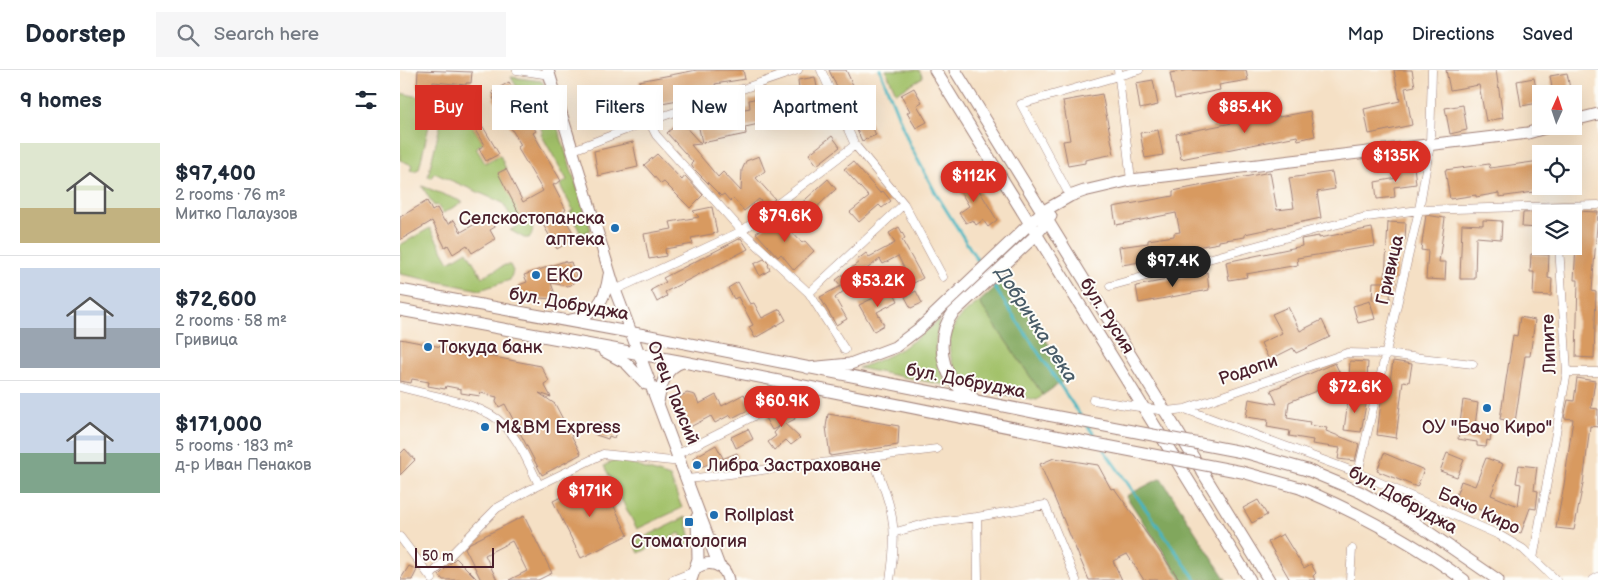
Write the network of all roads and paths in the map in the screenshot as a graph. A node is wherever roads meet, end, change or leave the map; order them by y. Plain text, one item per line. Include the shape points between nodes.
1 (518, 70) edge
2 (798, 70) edge
3 (820, 70) edge
4 (935, 70) edge
5 (955, 70) edge
6 (1139, 70) edge
7 (1432, 70) edge
8 (549, 72) edge
9 (1118, 73) edge
10 (1598, 114) edge
11 (663, 116) edge
12 (1582, 118) edge
13 (625, 130) edge
14 (654, 130) edge
15 (1532, 132) edge
16 (855, 145) junction
17 (1430, 145) junction
18 (573, 150) junction
19 (1131, 180) junction
20 (1070, 196) junction
21 (904, 204) junction
22 (1598, 205) edge
23 (1582, 207) edge
24 (1419, 210) junction
25 (1532, 210) edge
26 (1045, 217) junction
27 (1029, 224) junction
28 (742, 231) junction
29 (1036, 235) junction
30 (1047, 253) junction
31 (1560, 255) edge
32 (1011, 257) junction
33 (993, 266) junction
34 (609, 271) junction
35 (943, 277) dead end
36 (978, 280) junction
37 (1110, 286) dead end
38 (400, 290) edge
39 (615, 290) junction
40 (809, 293) junction
41 (400, 310) edge
42 (623, 312) junction
43 (567, 321) junction
44 (631, 333) junction
45 (578, 343) junction
46 (686, 343) junction
47 (844, 350) dead end
48 (638, 354) junction
49 (1386, 354) junction
50 (684, 362) junction
51 (1473, 364) dead end
52 (808, 368) junction
53 (1567, 372) junction
54 (1598, 372) edge
55 (400, 387) edge
56 (975, 400) junction
57 (1093, 400) dead end
58 (658, 402) junction
59 (780, 403) dead end
60 (1144, 409) junction
61 (1185, 409) junction
62 (1166, 411) junction
63 (937, 449) dead end
64 (872, 457) junction
65 (680, 458) junction
66 (1358, 473) junction
67 (688, 479) junction
68 (539, 484) junction
69 (695, 500) junction
70 (976, 517) junction
71 (896, 532) junction
72 (400, 537) edge
73 (1352, 550) dead end
74 (1533, 559) junction
75 (719, 566) junction
76 (1450, 570) junction
77 (694, 574) edge
78 (1598, 577) edge
79 (431, 578) edge
80 (730, 579) edge
81 (673, 580) edge
82 (890, 580) edge
83 (978, 580) edge
84 (1076, 580) edge
85 (1250, 580) edge
86 (1269, 580) edge
87 (1350, 580) edge
88 (1457, 580) edge
89 (1464, 580) edge
90 (1498, 580) edge
91 (1556, 580) edge
92 (1593, 580) edge

1 - 8 street
2 - 11 street
3 - 16 street
4 - 27 main road, бул. Русия
5 - 26 main road, бул. Русия
6 - 9 street
7 - 17 street, Гривица
8 - 18 main road, Отец Паисий
9 - 19 street
9 - 20 street via 1021,104
10 - 12 main road
13 - 18 street
14 - 28 street
15 - 17 main road
16 - 21 street
16 - 28 street
17 - 19 main road
17 - 24 street, Гривица
18 - 34 main road, Отец Паисий
19 - 20 main road
20 - 26 main road
21 - 35 street
21 - 40 street
22 - 23 street
24 - 25 street
24 - 37 street via 1367,217 1321,228
24 - 49 street, Гривица
26 - 27 main road
26 - 29 main road
26 - 62 main road, бул. Русия
27 - 29 main road, бул. Русия
27 - 33 main road
28 - 39 street
28 - 40 street
29 - 30 main road, бул. Русия
29 - 32 main road
30 - 32 main road via 1032,248
30 - 60 main road, бул. Русия
31 - 53 street, Липите
32 - 33 main road
33 - 36 main road
34 - 39 main road, Отец Паисий
34 - 43 main road via 605,293 597,308 586,316
36 - 52 main road via 895,346 850,364
36 - 56 main road via 949,319 942,338 948,372 954,382
38 - 43 main road, бул. Добруджа
39 - 42 main road, Отец Паисий
40 - 47 street
41 - 45 main road, бул. Добруджа
42 - 44 main road, Отец Паисий
42 - 46 main road via 644,329
43 - 44 main road, бул. Добруджа
44 - 46 main road, бул. Добруджа
44 - 48 main road, Отец Паисий
45 - 48 main road, бул. Добруджа
45 - 58 main road via 626,363 638,373
46 - 52 main road, бул. Добруджа
48 - 50 main road, бул. Добруджа
48 - 58 main road, Отец Паисий
49 - 51 street, Родопи
49 - 61 street, Родопи via 1347,353
49 - 66 street, Гривица
50 - 58 main road via 667,372
50 - 76 main road, бул. Добруджа, bridge via 1242,472 1300,488 1350,509
52 - 56 main road, бул. Добруджа
53 - 54 street
53 - 74 street, Липите
55 - 68 street via 493,416 512,435
56 - 90 main road, бул. Добруджа, bridge via 1247,453 1307,470 1360,492 1411,520
57 - 60 street, Родопи
58 - 65 main road, Отец Паисий
59 - 65 street
60 - 62 street, Родопи
60 - 85 main road, бул. Русия
61 - 62 street, Родопи
61 - 66 street, Бачо Киро
62 - 86 main road, бул. Русия
63 - 64 street
64 - 67 street
64 - 71 street via 891,504
65 - 67 main road, Отец Паисий
65 - 68 street via 603,454
66 - 74 street, Бачо Киро via 1499,535
67 - 69 main road, Отец Паисий
68 - 79 street via 497,508
69 - 75 main road, Отец Паисий
69 - 77 main road, Отец Паисий via 698,530
70 - 71 street via 928,523
70 - 83 street
70 - 84 street via 1045,505
71 - 82 street
72 - 79 street
73 - 87 street
74 - 91 street, Бачо Киро
75 - 77 main road via 710,563
75 - 80 main road, Отец Паисий
76 - 88 main road
76 - 89 main road, бул. Добруджа
77 - 81 street
78 - 92 street

